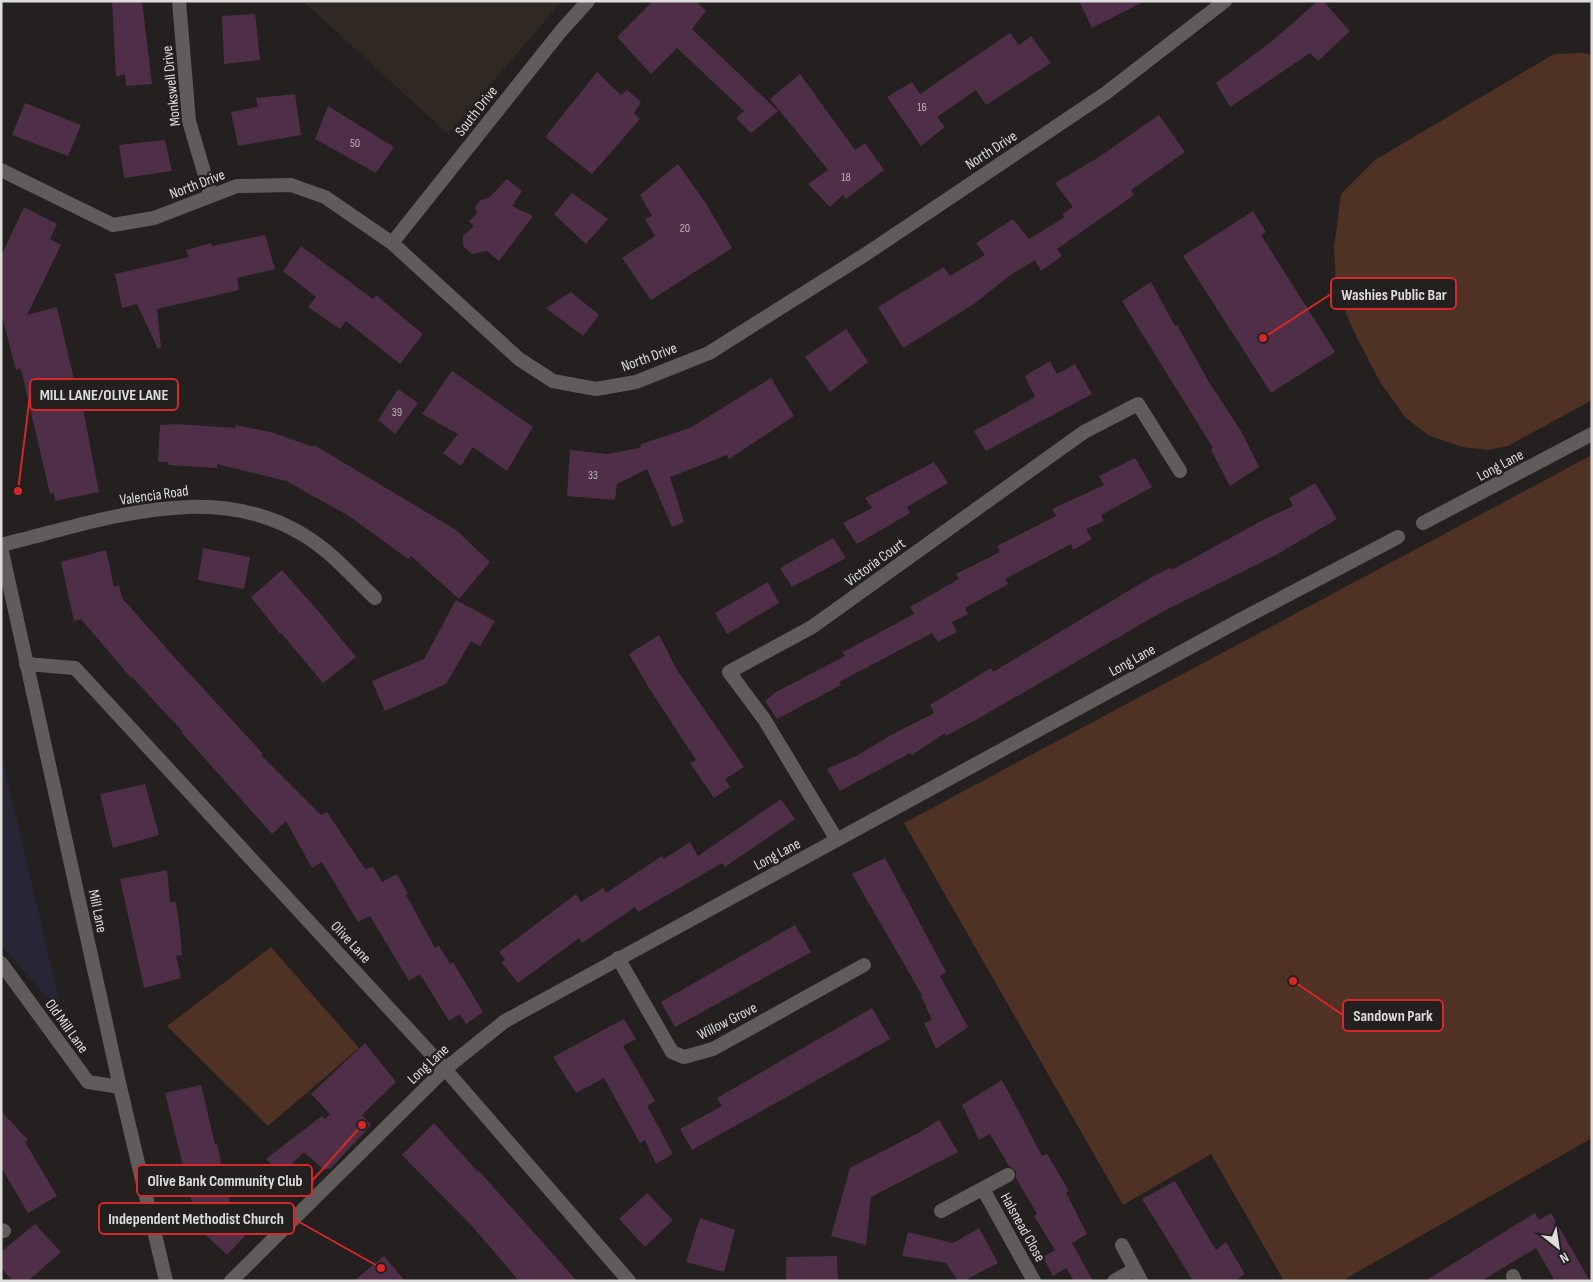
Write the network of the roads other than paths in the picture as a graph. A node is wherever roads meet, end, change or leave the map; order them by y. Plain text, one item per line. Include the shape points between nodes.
1 (179, 1) edge
2 (588, 1) edge
3 (1225, 1) edge
4 (1, 170) edge
5 (211, 196) junction
6 (392, 243) junction
7 (1592, 434) edge
8 (1180, 471) dead end
9 (1423, 523) dead end
10 (1398, 537) dead end
11 (1, 546) edge
12 (375, 598) dead end
13 (26, 664) junction
14 (837, 840) junction
15 (618, 958) junction
16 (1, 963) edge
17 (864, 965) dead end
18 (445, 1069) junction
19 (120, 1087) junction
20 (1008, 1175) dead end
21 (983, 1188) junction
22 (941, 1211) dead end
23 (1122, 1245) dead end
24 (1138, 1275) edge
25 (166, 1281) edge
26 (231, 1281) edge
27 (629, 1281) edge
28 (1034, 1281) edge
29 (1114, 1281) edge

1 - 5 street, Monkswell Drive via 189,121
2 - 6 street, South Drive
3 - 6 street, North Drive via 1106,93 866,254 708,353 636,382 596,389 553,381 519,359
4 - 5 street, North Drive via 113,224 154,218
5 - 6 street, North Drive via 237,186 291,185 325,197
7 - 9 street, Long Lane
8 - 14 street, Victoria Court via 1138,404 1084,432 812,627 728,672 764,719
10 - 14 street, Long Lane
11 - 12 street, Valencia Road via 161,508 205,505 235,509 290,528 314,543
11 - 13 street, Mill Lane
13 - 18 street, Olive Lane via 75,668
13 - 19 street, Mill Lane
14 - 15 street, Long Lane
15 - 17 street, Willow Grove via 672,1052 684,1057 713,1049
15 - 18 street, Long Lane via 505,1021
16 - 19 street, Old Mill Lane via 88,1082
18 - 26 street, Long Lane
18 - 27 street, Olive Lane
19 - 25 street, Mill Lane
20 - 21 street
21 - 22 street
21 - 28 street, Halsnead Close
23 - 24 street
24 - 29 street

